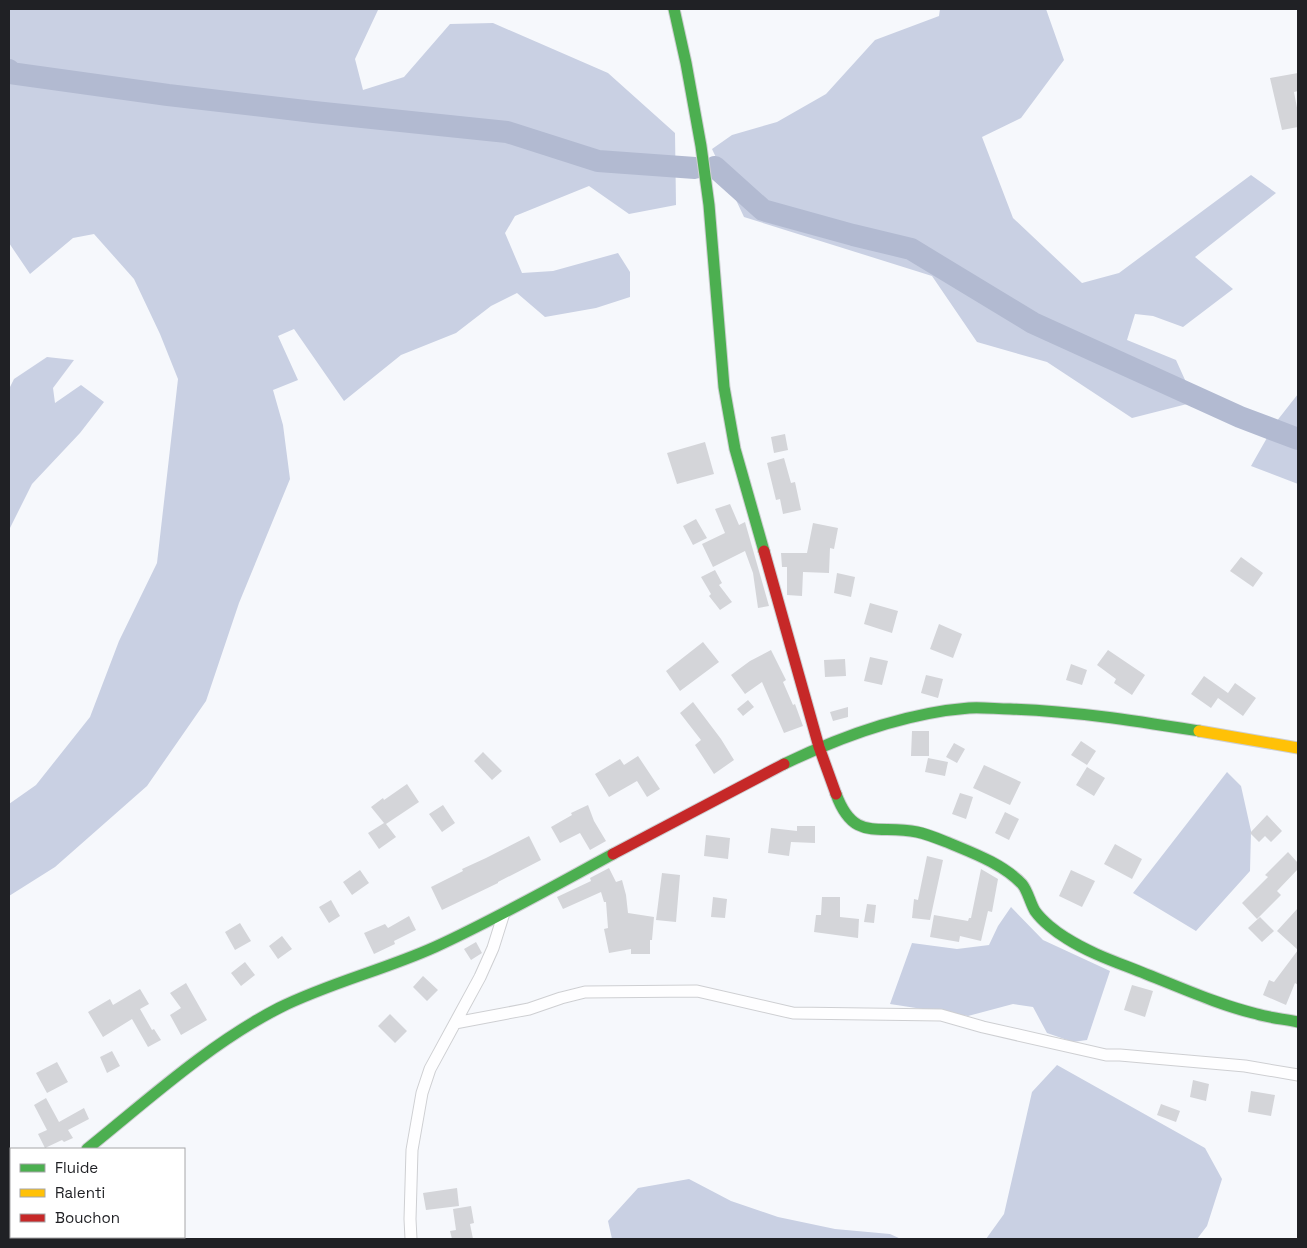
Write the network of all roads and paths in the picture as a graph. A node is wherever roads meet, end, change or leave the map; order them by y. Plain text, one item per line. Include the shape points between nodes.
1 (674, 9) edge
2 (819, 747) junction
3 (1298, 748) edge
4 (504, 913) junction
5 (1298, 1022) edge
6 (455, 1023) junction
7 (1298, 1075) edge
8 (88, 1148) edge
9 (411, 1239) edge

1 - 2 street via 709,205 724,387 736,448
2 - 3 street via 873,727 969,708 1052,710
2 - 4 street
2 - 5 street via 841,808 859,826 916,832 966,850 1019,881 1043,920 1066,938 1091,951 1206,997 1256,1014
4 - 6 street via 480,977
4 - 8 street via 434,947 322,988 279,1008 193,1064
6 - 7 street via 529,1009 585,992 697,991 793,1013 941,1014 1106,1055 1245,1066
6 - 9 street via 430,1069 422,1093 412,1150

